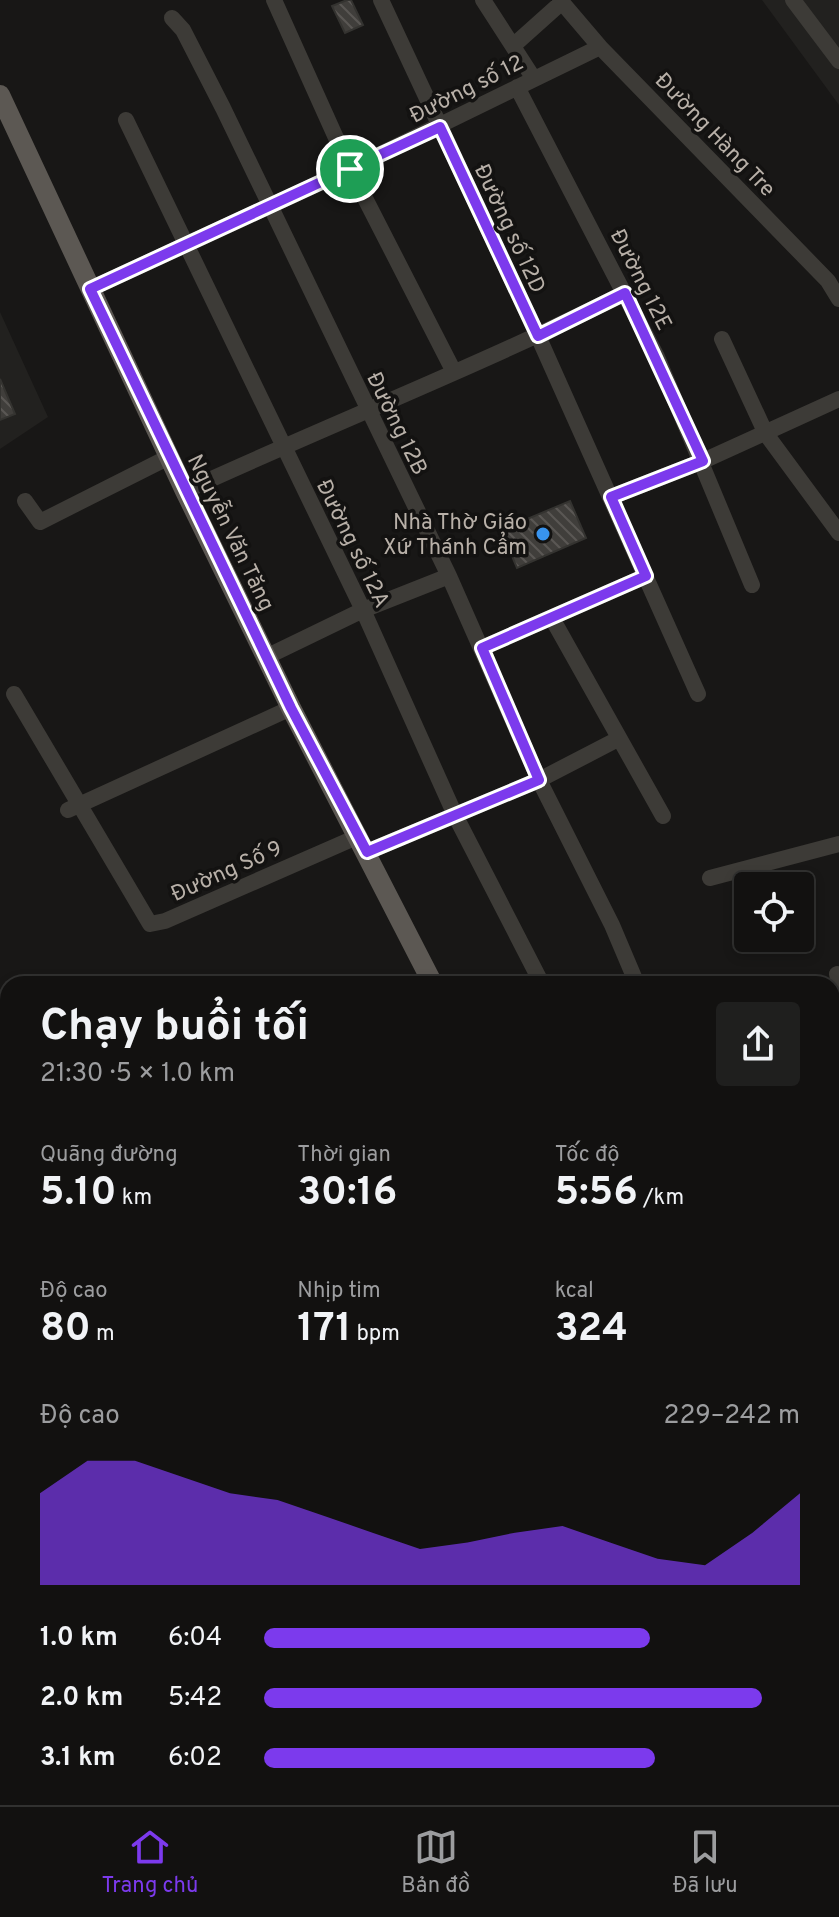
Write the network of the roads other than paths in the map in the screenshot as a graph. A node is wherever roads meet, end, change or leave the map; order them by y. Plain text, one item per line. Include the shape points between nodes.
1 (274, 0) edge
2 (381, 0) edge
3 (483, 0) edge
4 (793, 0) edge
5 (561, 1) edge
6 (172, 18) dead end
7 (514, 45) junction
8 (600, 47) junction
9 (839, 61) edge
10 (534, 79) junction
11 (517, 87) junction
12 (0, 95) edge
13 (126, 120) dead end
14 (440, 127) junction
15 (7, 131) edge
16 (350, 169) junction
17 (269, 205) junction
18 (187, 245) junction
19 (90, 289) junction
20 (625, 293) junction
21 (839, 299) edge
22 (538, 336) junction
23 (722, 339) dead end
24 (453, 370) junction
25 (839, 399) edge
26 (367, 409) junction
27 (766, 434) junction
28 (282, 446) junction
29 (169, 457) junction
30 (703, 461) junction
31 (185, 491) junction
32 (611, 497) junction
33 (25, 501) dead end
34 (839, 533) edge
35 (449, 576) junction
36 (646, 576) junction
37 (752, 585) dead end
38 (363, 610) junction
39 (553, 620) junction
40 (482, 648) junction
41 (266, 657) junction
42 (14, 694) dead end
43 (698, 694) dead end
44 (291, 708) junction
45 (618, 739) junction
46 (539, 780) junction
47 (74, 807) junction
48 (455, 815) junction
49 (663, 816) dead end
50 (363, 844) junction
51 (839, 844) edge
52 (710, 878) dead end
53 (429, 976) edge
54 (538, 976) edge
55 (634, 976) edge

1 - 16 street
2 - 14 street, Đường số 12D
3 - 7 street
4 - 9 street
5 - 7 street
5 - 8 street, Đường Hàng Tre
6 - 17 street, Đường 12B via 183,30
7 - 10 street
8 - 10 street, Đường số 12
8 - 21 street, Đường Hàng Tre via 818,270
10 - 11 street, Đường số 12
11 - 14 street, Đường số 12
11 - 20 street, Đường 12E
12 - 15 main road, Nguyễn Văn Tăng
13 - 18 street, Đường số 12A
14 - 16 street, Đường số 12
14 - 22 street, Đường số 12D
15 - 19 main road, Nguyễn Văn Tăng
16 - 17 street, Đường số 12
16 - 24 street
17 - 18 street, Đường số 12
17 - 26 street, Đường 12B
18 - 19 street, Đường số 12
18 - 28 street, Đường số 12A
19 - 29 main road, Nguyễn Văn Tăng
20 - 22 street
20 - 30 street, Đường 12E
22 - 24 street
22 - 32 street, Đường số 12D
23 - 27 street
24 - 26 street
25 - 27 street
26 - 28 street
26 - 35 street, Đường 12B
27 - 30 street
27 - 34 street
28 - 31 street
28 - 38 street, Đường số 12A
29 - 31 main road, Nguyễn Văn Tăng
29 - 33 street via 40,522
30 - 32 street
30 - 37 street, Đường 12E
31 - 41 main road, Nguyễn Văn Tăng
32 - 36 street, Đường số 12D
35 - 38 street
35 - 40 street, Đường 12B
36 - 39 street
36 - 43 street, Đường số 12D
38 - 41 street
38 - 48 street, Đường số 12A
39 - 40 street
39 - 45 street
40 - 46 street, Đường 12B
41 - 44 main road, Nguyễn Văn Tăng
42 - 47 street
44 - 47 street
44 - 50 main road, Nguyễn Văn Tăng
45 - 46 street
45 - 49 street
46 - 48 street
46 - 55 street, Đường 12B
47 - 50 street, Đường Số 9 via 150,924
48 - 50 street
48 - 54 street, Đường số 12A
50 - 53 main road, Nguyễn Văn Tăng
51 - 52 street

